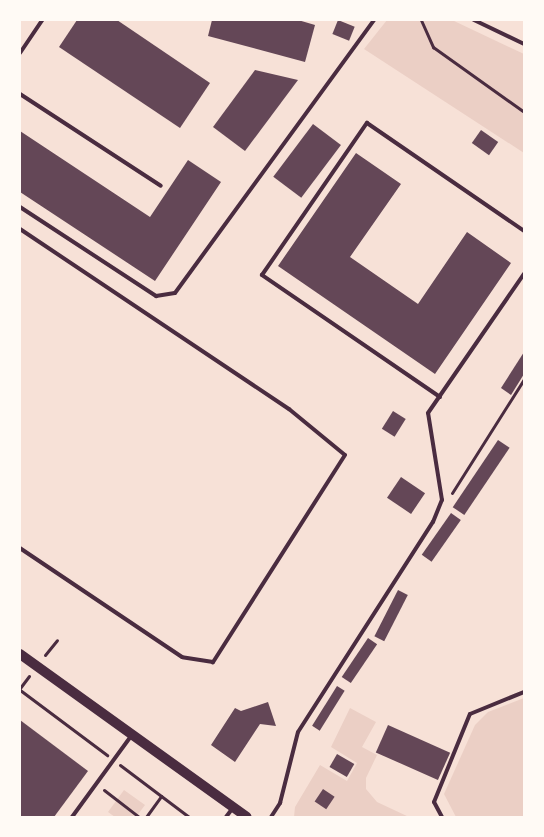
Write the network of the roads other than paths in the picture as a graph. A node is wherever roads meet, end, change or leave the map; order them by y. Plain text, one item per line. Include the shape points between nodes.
1 (42, 20) edge
2 (374, 20) edge
3 (474, 20) edge
4 (524, 44) edge
5 (20, 53) edge
6 (20, 94) edge
7 (161, 186) dead end
8 (20, 207) edge
9 (20, 229) edge
10 (524, 231) edge
11 (524, 274) edge
12 (440, 397) junction
13 (20, 548) edge
14 (20, 654) edge
15 (524, 692) edge
16 (132, 734) junction
17 (233, 807) junction
18 (72, 817) edge
19 (226, 817) edge
20 (247, 817) edge
21 (272, 817) edge
22 (442, 817) edge

1 - 5 lane
2 - 8 lane via 174,293 156,296
3 - 4 lane
6 - 7 lane
9 - 13 lane via 289,409 345,456 213,662 182,657
10 - 12 lane via 367,123 262,275
11 - 12 lane
12 - 21 lane via 428,413 442,500 433,522 298,732
14 - 16 main road
15 - 22 lane via 470,714 434,802
16 - 17 main road
16 - 18 lane
17 - 19 lane
17 - 20 main road

